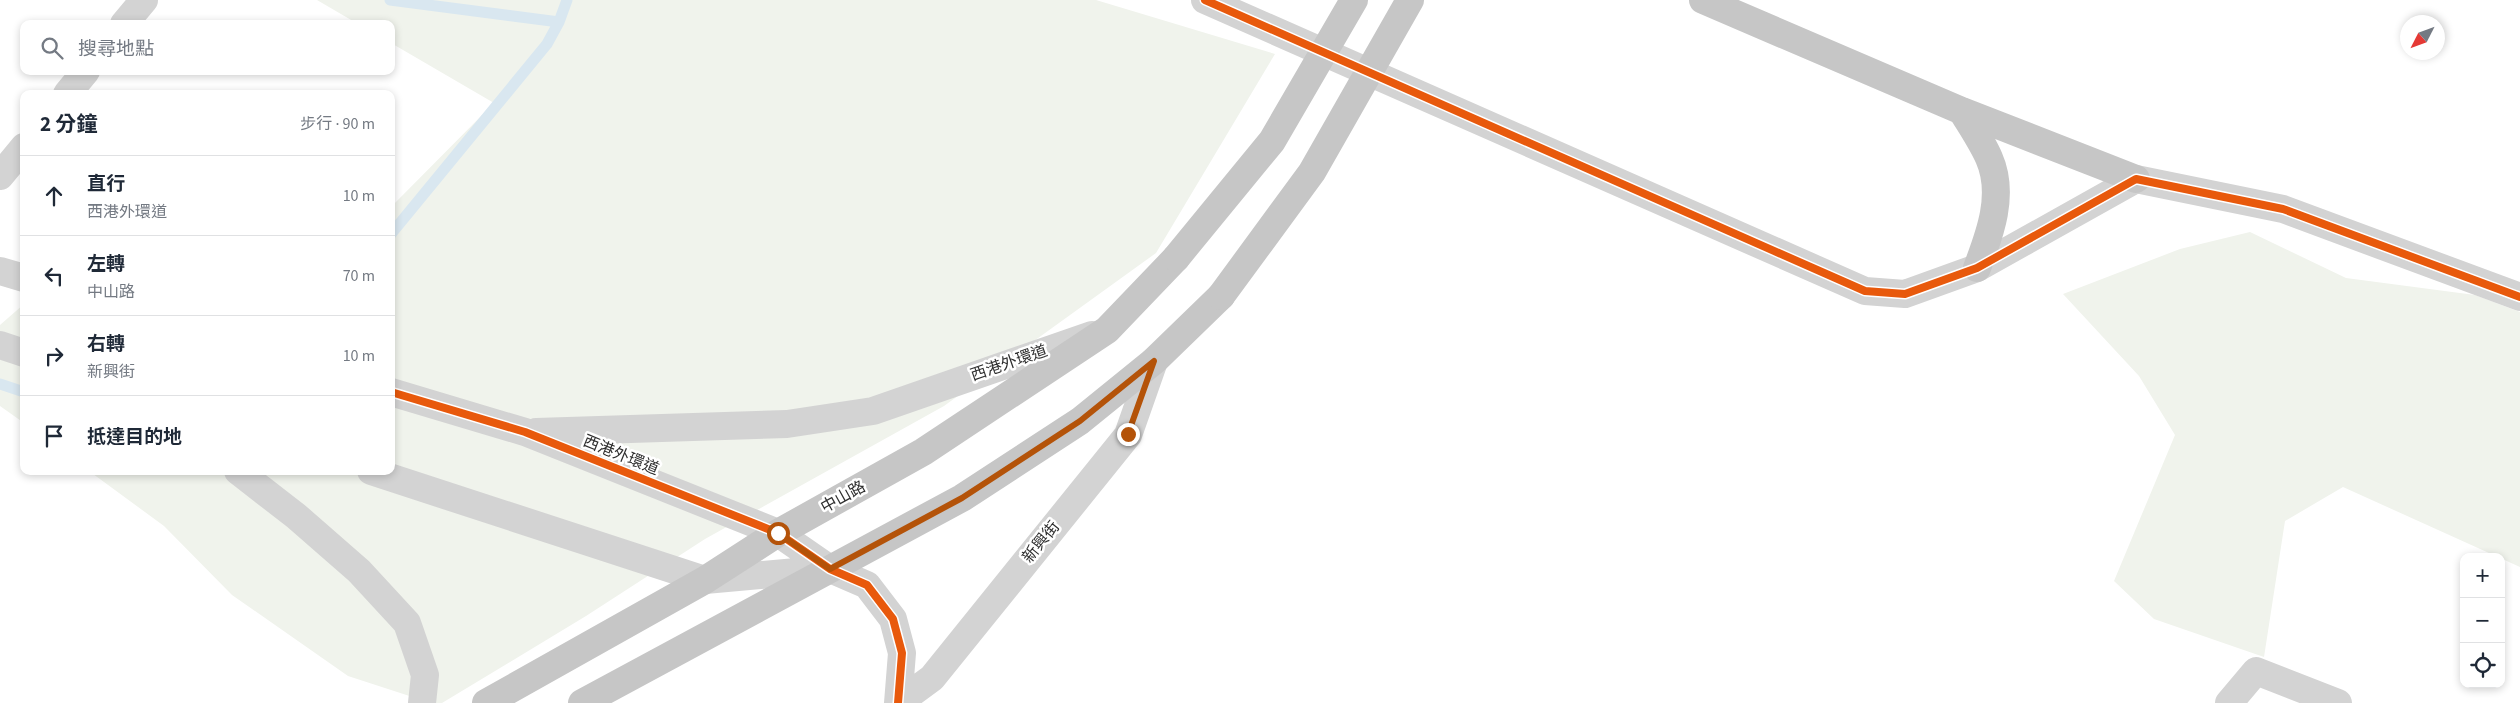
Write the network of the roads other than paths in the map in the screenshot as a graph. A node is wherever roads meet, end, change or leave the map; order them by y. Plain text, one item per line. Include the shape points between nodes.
1 (144, 0) edge
2 (1205, 0) edge
3 (1354, 0) edge
4 (1410, 0) edge
5 (1702, 0) edge
6 (127, 20) edge
7 (83, 75) edge
8 (70, 90) edge
9 (1962, 111) junction
10 (20, 152) edge
11 (0, 176) edge
12 (2136, 179) junction
13 (1977, 268) junction
14 (0, 270) edge
15 (20, 277) edge
16 (2520, 297) edge
17 (1107, 330) junction
18 (0, 345) edge
19 (20, 352) edge
20 (1154, 361) junction
21 (395, 393) edge
22 (525, 432) junction
23 (243, 475) edge
24 (383, 475) edge
25 (778, 533) junction
26 (830, 569) junction
27 (705, 580) junction
28 (422, 703) edge
29 (486, 703) edge
30 (582, 703) edge
31 (898, 703) edge
32 (2229, 703) edge
33 (2338, 703) edge

1 - 6 street
2 - 13 street via 1865,291 1906,294
3 - 17 main road, 中山路, bridge via 1272,140 1176,258
4 - 20 main road, bridge via 1312,172 1221,296
5 - 9 main road
7 - 8 street
9 - 12 main road
9 - 13 main road via 1990,159 1996,197 1990,233
10 - 11 street
12 - 13 street
12 - 16 street via 2283,209
14 - 15 street
17 - 22 street, 西港外環道 via 873,411 787,424
17 - 25 main road, 中山路 via 923,452
18 - 19 street
20 - 26 main road via 1080,421 962,498
20 - 31 street, 新興街 via 1128,434 932,678
21 - 22 street, 西港外環道
22 - 25 street, 西港外環道
23 - 28 street via 359,571 407,623 425,675
24 - 27 street
25 - 26 street, 西港外環道
25 - 27 main road, 中山路
26 - 27 street
26 - 30 main road
26 - 31 street, 西港外環道 via 867,585 893,619 902,653
27 - 29 main road, 中山路
32 - 33 street via 2256,671

